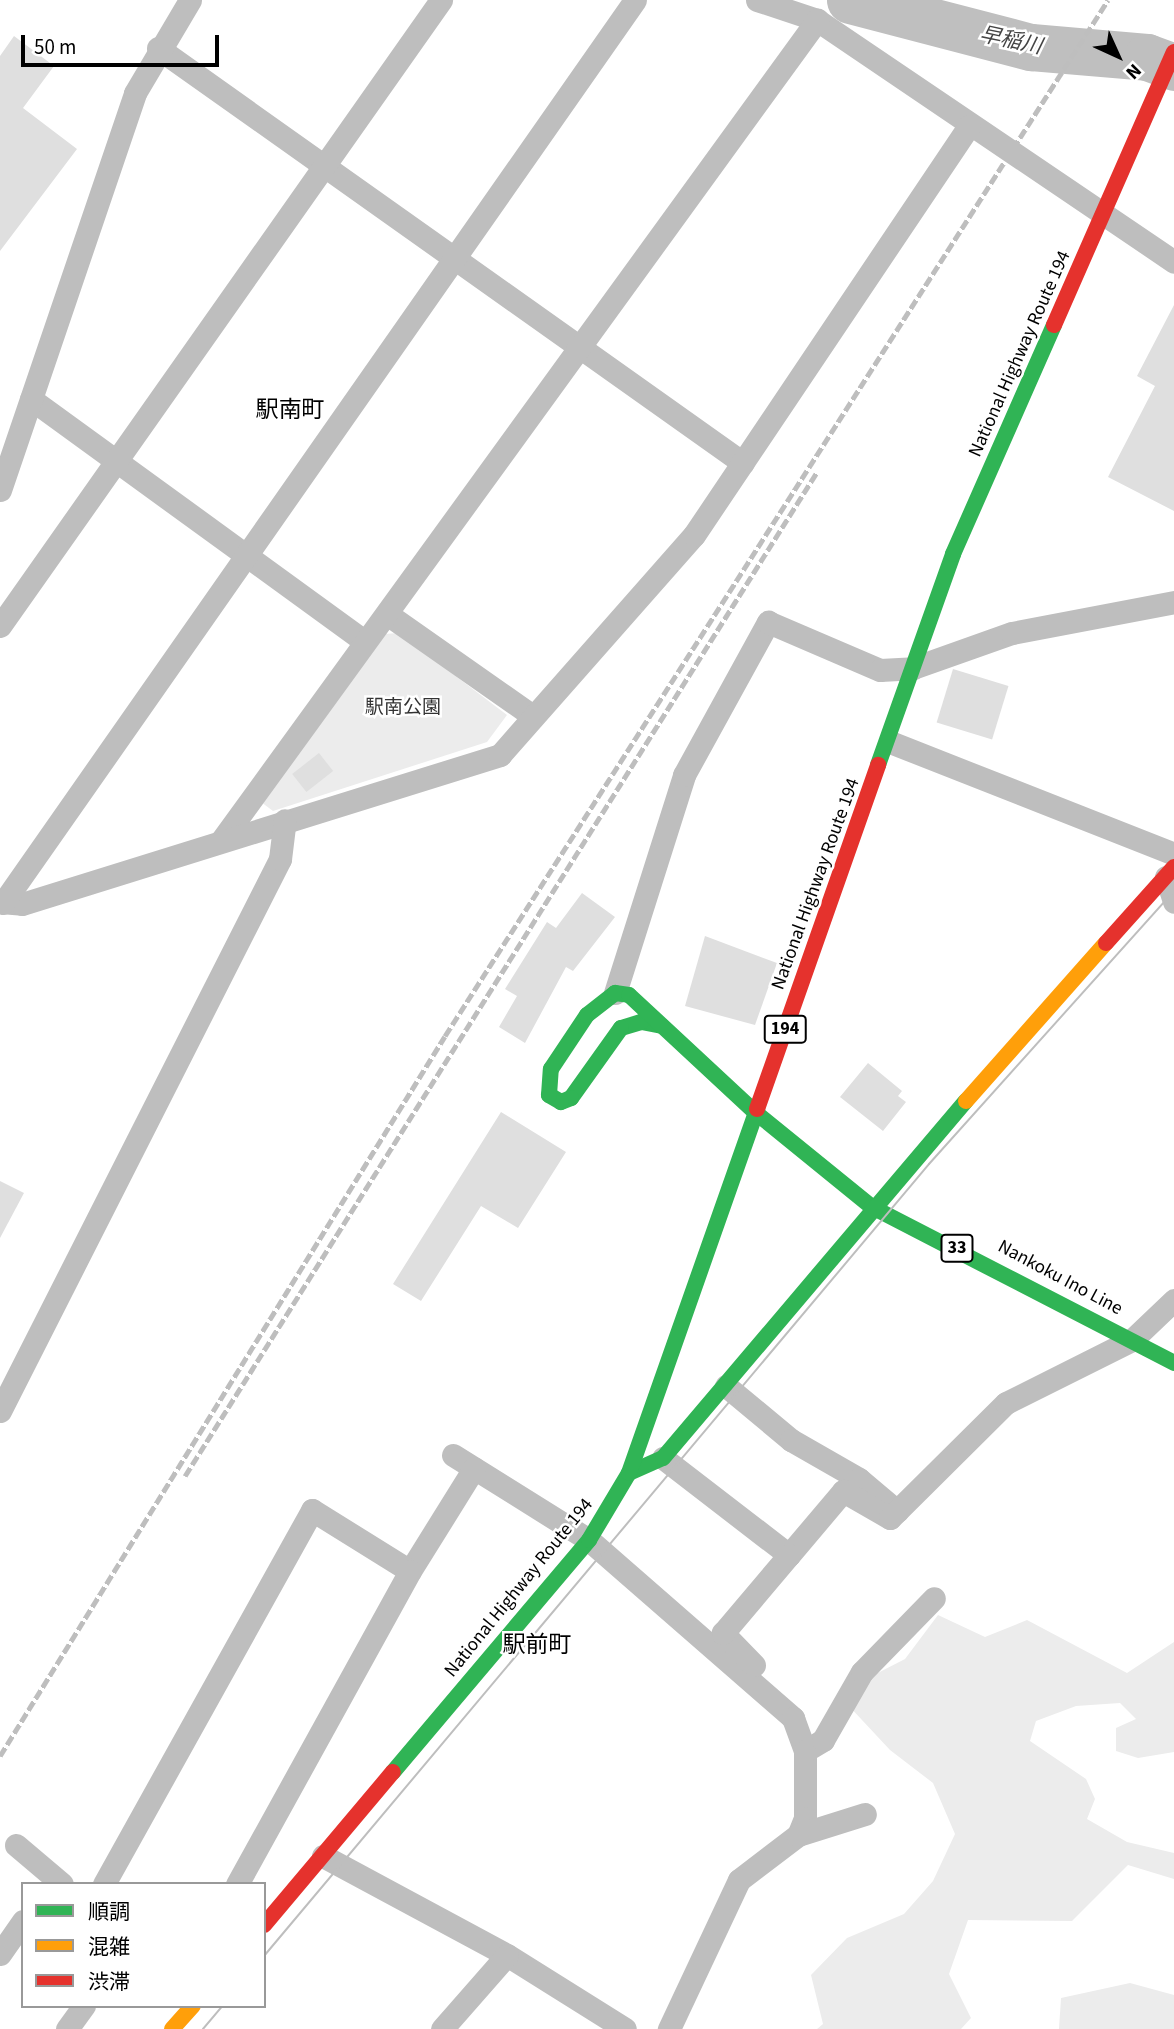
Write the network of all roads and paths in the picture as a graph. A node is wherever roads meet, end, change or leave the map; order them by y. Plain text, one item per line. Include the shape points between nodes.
1 (190, 0) edge
2 (441, 0) edge
3 (635, 0) edge
4 (757, 0) edge
5 (817, 20) junction
6 (158, 48) junction
7 (1174, 52) edge
8 (969, 126) junction
9 (328, 168) junction
10 (1105, 212) junction
11 (456, 256) junction
12 (1174, 262) edge
13 (582, 343) junction
14 (31, 399) junction
15 (115, 462) junction
16 (743, 463) junction
17 (0, 490) edge
18 (244, 554) junction
19 (1174, 602) edge
20 (390, 616) junction
21 (0, 626) edge
22 (363, 640) junction
23 (913, 668) junction
24 (533, 716) junction
25 (890, 742) junction
26 (285, 820) junction
27 (221, 841) junction
28 (1174, 854) edge
29 (1170, 872) edge
30 (1174, 902) edge
31 (1, 903) edge
32 (615, 993) junction
33 (662, 1026) junction
34 (755, 1112) junction
35 (872, 1207) junction
36 (1174, 1300) edge
37 (1132, 1340) junction
38 (1174, 1363) edge
39 (726, 1386) junction
40 (0, 1411) edge
41 (453, 1455) dead end
42 (663, 1458) junction
43 (474, 1468) junction
44 (629, 1473) junction
45 (897, 1511) junction
46 (589, 1539) junction
47 (789, 1555) junction
48 (410, 1572) junction
49 (933, 1598) dead end
50 (777, 1700) junction
51 (804, 1751) junction
52 (865, 1814) dead end
53 (798, 1835) junction
54 (16, 1845) dead end
55 (323, 1856) junction
56 (54, 1881) edge
57 (105, 1882) edge
58 (238, 1882) edge
59 (266, 1919) edge
60 (21, 1923) edge
61 (0, 1954) edge
62 (507, 1955) junction
63 (83, 2008) edge
64 (191, 2008) edge
65 (67, 2029) edge
66 (172, 2029) edge
67 (443, 2029) edge
68 (625, 2029) edge
69 (669, 2029) edge

1 - 6 street
2 - 9 street
3 - 11 street
4 - 5 street
5 - 8 street
5 - 13 street
6 - 9 street
6 - 14 street via 135,93
7 - 10 main road, National Highway Route 194 / 194
8 - 10 street
8 - 16 street
9 - 11 street
9 - 15 street
10 - 12 street
10 - 23 main road, National Highway Route 194 / 194 via 953,554
11 - 13 street
11 - 18 street
13 - 16 street
13 - 20 street
14 - 15 street
14 - 17 street
15 - 18 street
15 - 21 street
16 - 24 street via 694,535
18 - 22 street
18 - 31 street
19 - 23 street via 1012,633
20 - 22 street
20 - 24 street
22 - 27 street
23 - 25 main road, National Highway Route 194 / 194
23 - 32 street via 880,670 768,622 684,775
24 - 26 street via 500,755
25 - 28 street
25 - 34 main road, National Highway Route 194 / 194
26 - 27 street
26 - 40 street via 280,859
27 - 31 street via 22,904
29 - 30 street
29 - 35 main road
32 - 33 main road, Nankoku Ino Line via 629,995
32 - 33 main road via 587,1015 551,1069 549,1095 561,1102 571,1098 621,1028 641,1022
33 - 34 main road, Nankoku Ino Line
34 - 35 main road, Nankoku Ino Line / 33
34 - 44 main road, National Highway Route 194 / 194
35 - 37 main road, Nankoku Ino Line / 33
35 - 39 main road
36 - 37 street
37 - 38 main road, Nankoku Ino Line / 33
37 - 45 street via 1006,1403
39 - 42 main road
39 - 45 street via 791,1440 859,1479
41 - 43 street
42 - 44 main road
42 - 47 street
43 - 46 street
43 - 48 street
44 - 46 main road, National Highway Route 194 / 194
45 - 47 street via 890,1518 843,1492
46 - 50 street
46 - 55 main road, National Highway Route 194 / 194
47 - 50 street via 723,1633 766,1677
48 - 57 street via 312,1510
48 - 58 street
49 - 51 street via 862,1672 823,1740
50 - 51 street via 793,1718
51 - 53 street via 808,1789
52 - 53 street
53 - 69 street via 739,1880
54 - 56 street
55 - 59 main road, National Highway Route 194 / 194
55 - 62 street
60 - 61 street
62 - 67 street
62 - 68 street
63 - 65 street
64 - 66 main road

